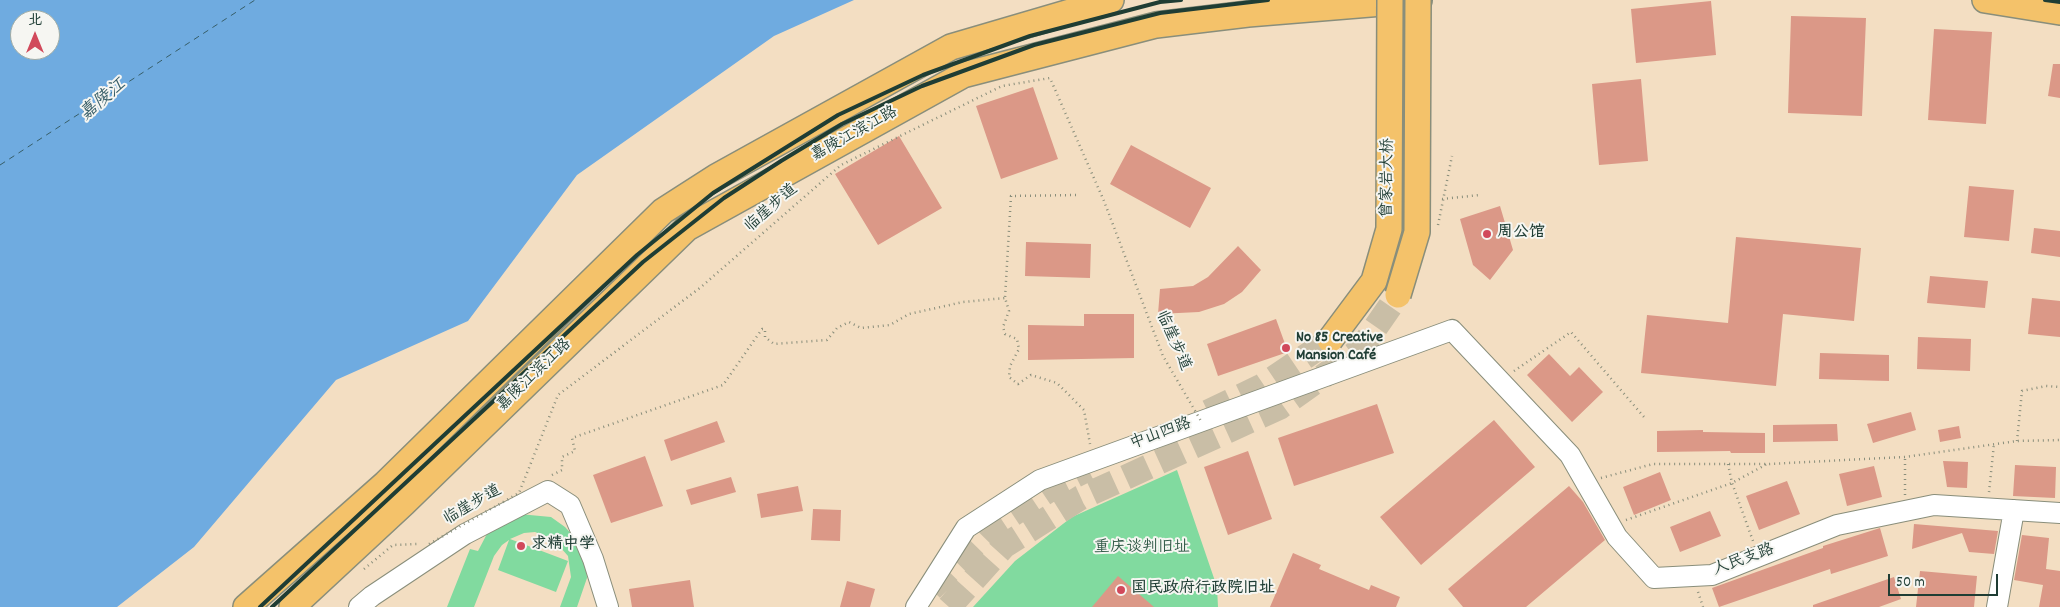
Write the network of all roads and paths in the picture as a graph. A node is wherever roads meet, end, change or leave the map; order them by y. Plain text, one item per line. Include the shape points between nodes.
1 (1111, 0) edge
2 (1390, 0) edge
3 (1418, 0) edge
4 (1985, 0) edge
5 (2060, 12) edge
6 (1452, 156) dead end
7 (1076, 195) dead end
8 (1480, 196) dead end
9 (1442, 199) junction
10 (1438, 225) dead end
11 (1398, 295) tunnel mouth
12 (1006, 298) junction
13 (1452, 330) joint
14 (1330, 340) tunnel mouth
15 (1500, 381) junction
16 (2060, 387) edge
17 (1644, 417) dead end
18 (1201, 421) junction
19 (2060, 440) edge
20 (2018, 441) junction
21 (1994, 444) junction
22 (1905, 457) junction
23 (1098, 458) junction
24 (1728, 464) junction
25 (1768, 464) junction
26 (1992, 476) dead end
27 (545, 478) dead end
28 (1585, 482) junction
29 (1732, 483) junction
30 (528, 487) dead end
31 (519, 491) junction
32 (2014, 510) junction
33 (1905, 511) junction
34 (2060, 513) edge
35 (1610, 526) junction
36 (1759, 556) junction
37 (363, 570) dead end
38 (246, 607) edge
39 (292, 607) edge
40 (359, 607) edge
41 (608, 607) edge
42 (916, 607) edge
43 (1996, 607) edge

1 - 38 main road, 嘉陵江滨江路 via 951,47 716,177 663,211 386,483
2 - 14 main road, 曾家岩大桥, bridge via 1388,230 1374,280
3 - 11 main road, 曾家岩大桥, bridge via 1417,232
3 - 39 main road, 嘉陵江滨江路 via 1156,25 963,76 687,228
4 - 5 main road
6 - 9 path
7 - 12 path via 1011,196
8 - 9 path
9 - 10 path
12 - 23 path via 1009,311 1003,327 1005,334 1017,339 1020,350 1010,366 1009,377 1018,384 1031,375 1057,383 1084,410 1090,444
12 - 27 path via 963,302 909,314 890,325 862,328 849,322 837,328 827,340 774,344 765,337 766,329 762,329 724,386 572,438 575,451 562,457 562,470
13 - 15 street, 人民支路
13 - 18 street, 中山四路
15 - 17 path via 1571,332
15 - 28 street, 人民支路 via 1570,455
16 - 20 path via 2022,391
18 - 23 street, 中山四路
18 - 31 path, 临崖步道, bridge via 1163,356 1104,201 1050,78 1002,86 841,165 701,287 558,395
19 - 20 path
20 - 21 path
21 - 22 path
21 - 26 path
22 - 25 path
22 - 33 path
23 - 42 street, 中山四路 via 1040,480 966,528
24 - 25 path
24 - 28 path via 1653,464
24 - 29 path
25 - 29 path
28 - 35 street, 人民支路
29 - 35 path
29 - 36 path
30 - 31 path
31 - 37 path, 临崖步道, bridge via 429,544 393,544
32 - 33 street, 人民支路 via 1934,505
32 - 34 street, 人民支路
32 - 43 street
33 - 36 street, 人民支路 via 1837,525
35 - 36 street, 人民支路 via 1654,578 1712,575
40 - 41 street via 459,538 548,491 570,505 593,559

